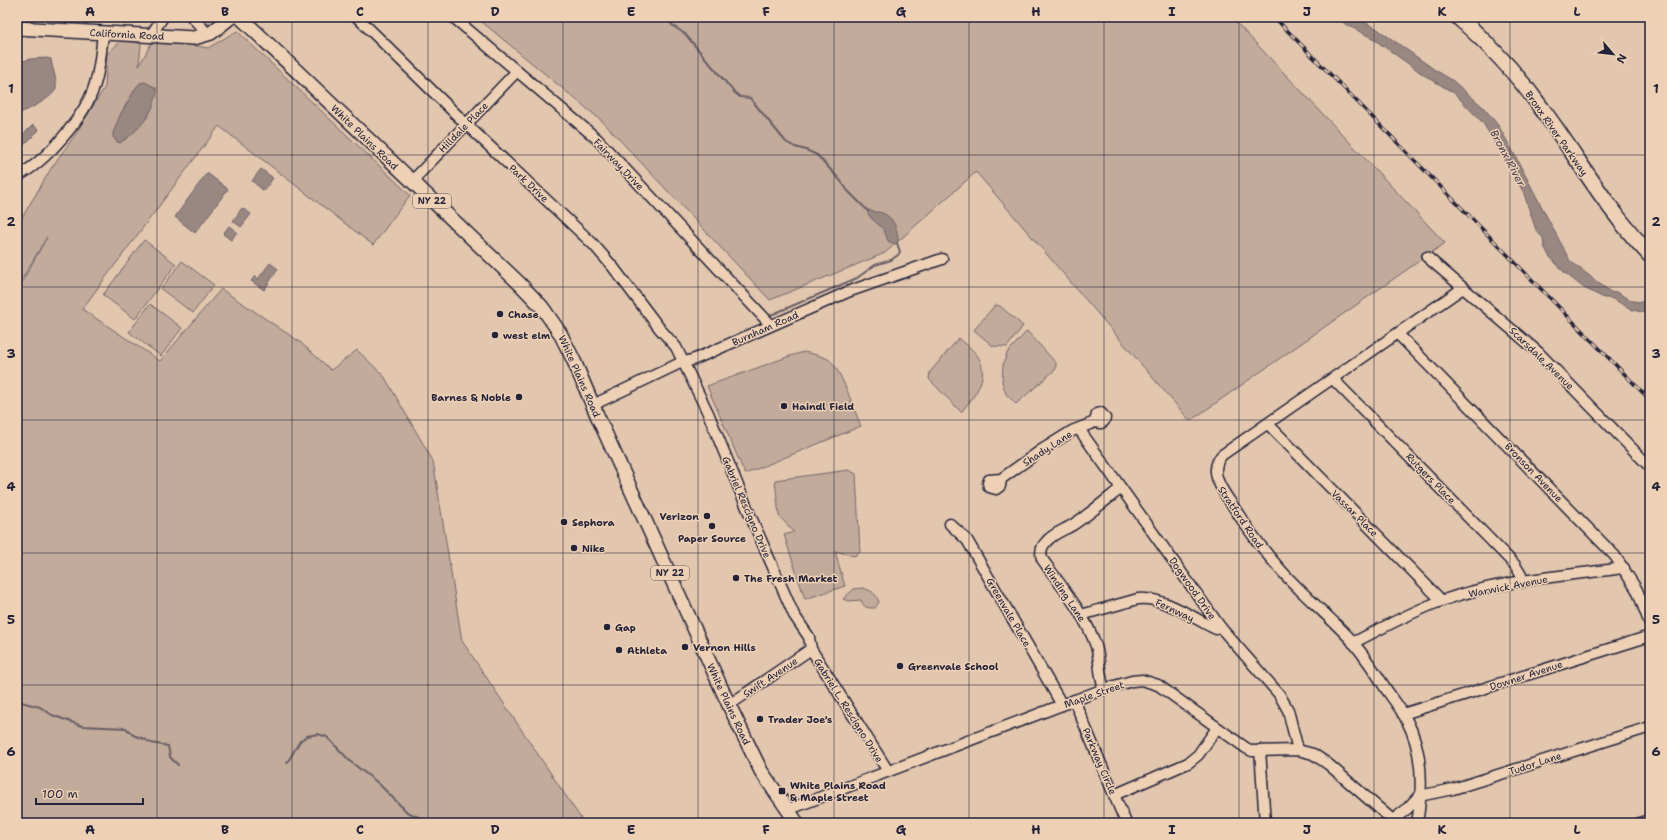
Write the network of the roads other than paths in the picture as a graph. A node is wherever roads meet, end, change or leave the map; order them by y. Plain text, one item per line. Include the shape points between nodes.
1 (163, 17) edge
2 (192, 17) edge
3 (231, 17) edge
4 (240, 17) edge
5 (357, 17) edge
6 (453, 17) edge
7 (1458, 17) edge
8 (1470, 17) edge
9 (17, 28) edge
10 (104, 33) junction
11 (208, 34) junction
12 (151, 35) junction
13 (517, 71) junction
14 (466, 124) junction
15 (17, 176) edge
16 (415, 185) junction
17 (1650, 243) edge
18 (1650, 255) edge
19 (1428, 257) dead end
20 (942, 259) dead end
21 (1463, 288) junction
22 (771, 325) junction
23 (1398, 334) junction
24 (684, 363) junction
25 (1333, 379) junction
26 (593, 406) junction
27 (1095, 422) dead end
28 (1268, 424) junction
29 (1079, 429) junction
30 (1650, 467) edge
31 (1001, 479) dead end
32 (1121, 488) junction
33 (950, 524) dead end
34 (1624, 568) junction
35 (1522, 582) junction
36 (1442, 601) junction
37 (1081, 616) junction
38 (1650, 624) edge
39 (1221, 628) junction
40 (1650, 636) edge
41 (1353, 643) junction
42 (811, 649) junction
43 (1104, 688) junction
44 (1074, 700) junction
45 (729, 705) junction
46 (1062, 705) junction
47 (1403, 714) junction
48 (1650, 727) edge
49 (1217, 728) junction
50 (1260, 750) junction
51 (1298, 750) junction
52 (888, 771) junction
53 (1114, 794) junction
54 (1420, 796) junction
55 (787, 810) junction
56 (1650, 820) edge
57 (1394, 822) edge
58 (797, 823) edge
59 (1126, 823) edge
60 (1265, 823) edge
61 (1417, 823) edge
62 (1639, 823) edge

1 - 12 street
2 - 11 street
3 - 11 main road, California Road
4 - 16 main road, White Plains Road / NY 22
5 - 14 street, Park Drive
6 - 13 street, Fairway Drive
7 - 18 highway, Bronx River Parkway via 1496,53 1526,87 1608,206
8 - 17 highway, Bronx River Parkway via 1531,81 1617,205
9 - 10 main road, California Road
10 - 12 main road, California Road
10 - 15 street via 99,73 88,101 45,156
11 - 12 main road, California Road via 194,38
13 - 14 street, Hilldale Place
13 - 22 street, Fairway Drive via 596,138
14 - 16 street, Hilldale Place via 418,175
14 - 24 street, Park Drive via 593,244 676,348
16 - 26 main road, White Plains Road / NY 22 via 542,307 560,333
19 - 21 street, Scarsdale Avenue
20 - 22 street, Burnham Road via 850,291
21 - 23 street, Stratford Road
21 - 30 street, Scarsdale Avenue via 1538,352
22 - 24 street, Burnham Road
23 - 25 street, Stratford Road
23 - 34 street, Bronson Avenue via 1607,547
24 - 26 street, Burnham Road
24 - 42 street, Gabriel Rescigno Drive via 794,615 809,637
25 - 28 street, Stratford Road
25 - 35 street, Rutgers Place via 1515,565
26 - 45 main road, White Plains Road / NY 22
27 - 29 street, Shady Lane
28 - 36 street, Vassar Place
28 - 41 street, Stratford Road via 1217,460 1215,470 1218,483 1263,551
29 - 31 street, Shady Lane via 1040,451
29 - 32 street, Dogwood Drive
32 - 37 street, Winding Lane via 1075,523 1054,535 1041,548 1042,559
32 - 39 street, Dogwood Drive
33 - 46 street, Greenvale Place via 967,540
34 - 35 street, Warwick Avenue
34 - 38 street, Bronson Avenue via 1637,590
35 - 36 street, Warwick Avenue via 1482,589
36 - 41 street, Warwick Avenue via 1391,622
37 - 39 street, Fernway via 1145,598 1161,602 1216,629
37 - 43 street, Winding Lane via 1096,647 1100,678
39 - 51 street, Dogwood Drive via 1282,698 1288,710
40 - 47 street, Downer Avenue
41 - 47 street, Stratford Road
42 - 45 street, Swift Avenue
42 - 52 street, Gabriel L. Rescigno Drive
43 - 44 street, Maple Street
43 - 49 street, Maple Street via 1132,681 1149,681 1165,689
44 - 46 street, Maple Street
44 - 53 street, Parkway Circle
45 - 55 main road, White Plains Road / NY 22 via 761,771
46 - 52 street, Maple Street
47 - 54 street, Stratford Road via 1416,745 1420,763
48 - 54 street, Tudor Lane via 1453,789
49 - 50 street, Maple Street via 1246,748
49 - 53 street via 1198,755 1188,763
50 - 51 street, Maple Street
50 - 60 street
51 - 57 street, Maple Street via 1313,754 1322,760
52 - 55 street, Maple Street
53 - 59 street, Parkway Circle
54 - 57 street
54 - 61 street, Stratford Road
55 - 58 main road, White Plains Road / NY 22
56 - 62 street

